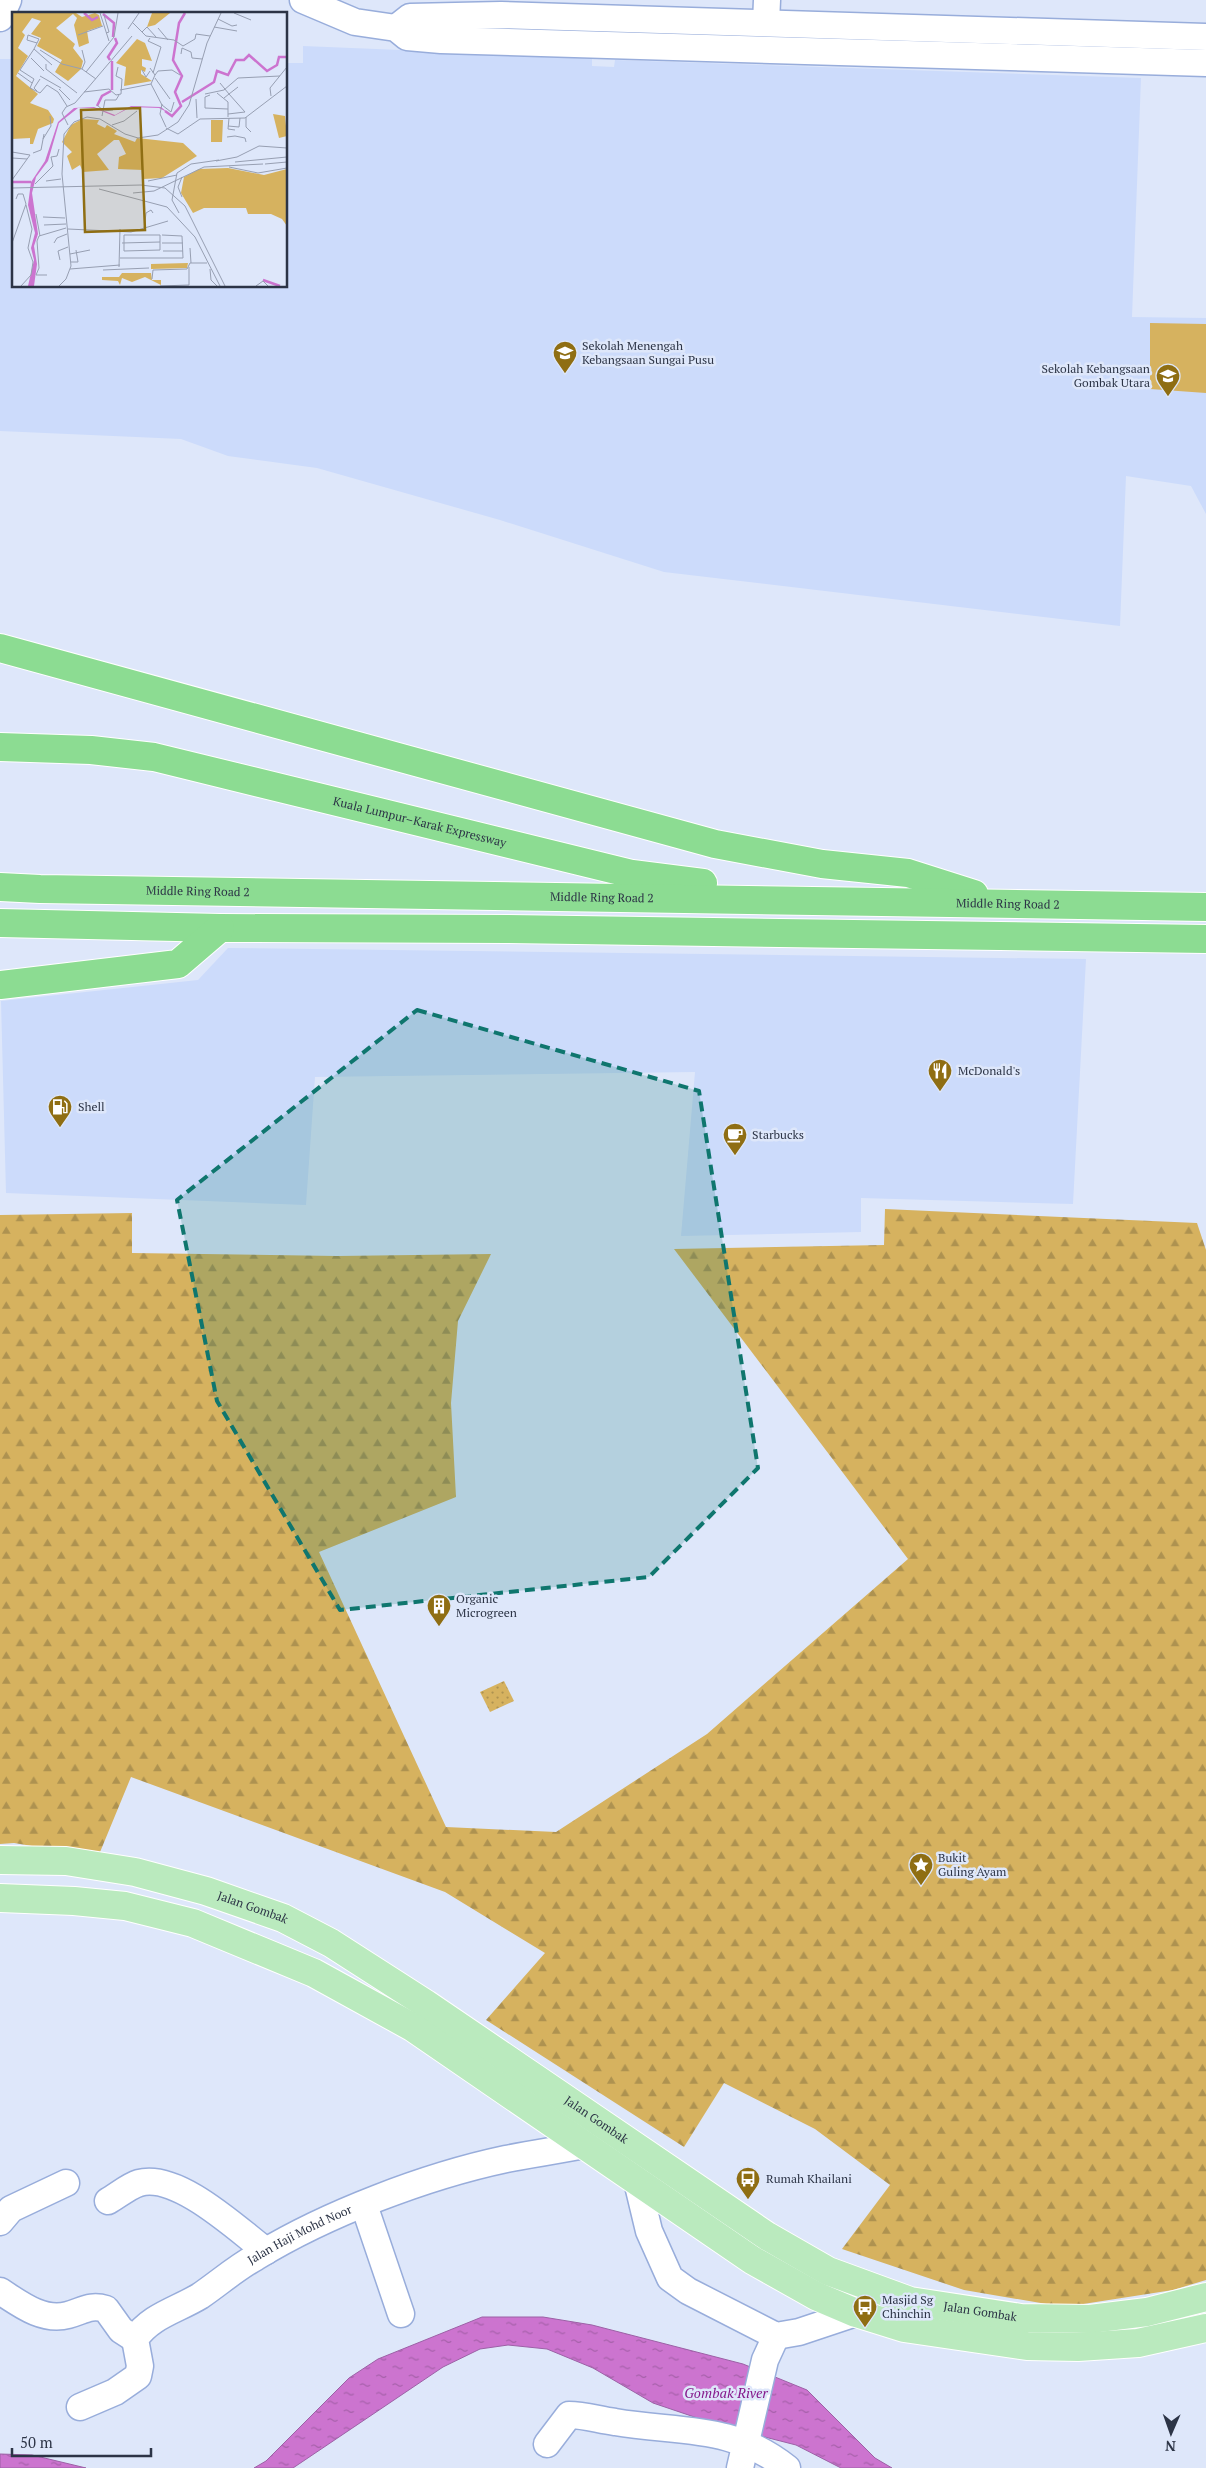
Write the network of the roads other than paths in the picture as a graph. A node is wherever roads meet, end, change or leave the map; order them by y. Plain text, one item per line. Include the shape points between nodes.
1 (8, 0) edge
2 (303, 0) edge
3 (501, 8) edge
4 (766, 12) edge
5 (0, 18) edge
6 (396, 28) junction
7 (910, 28) junction
8 (1206, 37) edge
9 (500, 44) junction
10 (908, 55) junction
11 (1206, 64) edge
12 (0, 648) edge
13 (0, 747) edge
14 (0, 887) edge
15 (838, 900) junction
16 (1002, 904) junction
17 (1206, 907) edge
18 (0, 922) edge
19 (220, 928) junction
20 (1206, 939) edge
21 (0, 985) edge
22 (0, 1860) edge
23 (0, 1898) edge
24 (585, 2146) junction
25 (637, 2181) junction
26 (66, 2184) dead end
27 (108, 2202) dead end
28 (364, 2205) junction
29 (0, 2222) edge
30 (266, 2251) junction
31 (0, 2291) edge
32 (1206, 2297) edge
33 (856, 2313) junction
34 (401, 2314) dead end
35 (1206, 2328) edge
36 (776, 2336) junction
37 (135, 2339) junction
38 (80, 2407) dead end
39 (547, 2444) dead end
40 (745, 2451) edge
41 (787, 2468) edge

1 - 5 street
2 - 6 street via 355,22
3 - 4 street
3 - 6 street via 410,17
3 - 9 street
4 - 7 street
6 - 9 street via 407,37
7 - 8 street
7 - 10 street
9 - 10 street
10 - 11 street
12 - 16 highway via 715,844 822,864 908,873
13 - 15 highway, Kuala Lumpur–Karak Expressway via 91,750 154,757 632,874
14 - 15 highway, Middle Ring Road 2
15 - 16 highway, Middle Ring Road 2
16 - 17 highway, Middle Ring Road 2
18 - 19 highway
19 - 20 highway
19 - 21 highway via 178,964
22 - 32 main road, Jalan Gombak via 66,1862 135,1872 283,1918 331,1943 426,2004 767,2236 837,2274 910,2301 1021,2318 1090,2319 1147,2312
23 - 24 main road via 74,1901 133,1908 193,1923 314,1973 412,2027
24 - 25 main road
24 - 28 street, Jalan Haji Mohd Noor via 466,2169
25 - 33 main road via 752,2260 816,2296
25 - 36 street via 649,2231 670,2278 688,2291
26 - 29 street via 11,2209
27 - 30 street via 139,2183 168,2184 188,2193
28 - 30 street, Jalan Haji Mohd Noor via 334,2216
28 - 34 street
30 - 37 street, Jalan Haji Mohd Noor via 199,2296 156,2317
31 - 37 street via 45,2316 67,2316 89,2306 106,2309 121,2330
33 - 35 main road via 904,2328 1027,2346 1138,2343
33 - 36 street via 799,2332
36 - 40 street via 765,2360
37 - 38 street via 140,2366 138,2376 115,2392
39 - 40 street via 569,2415 584,2415 727,2436
40 - 41 street via 766,2452

